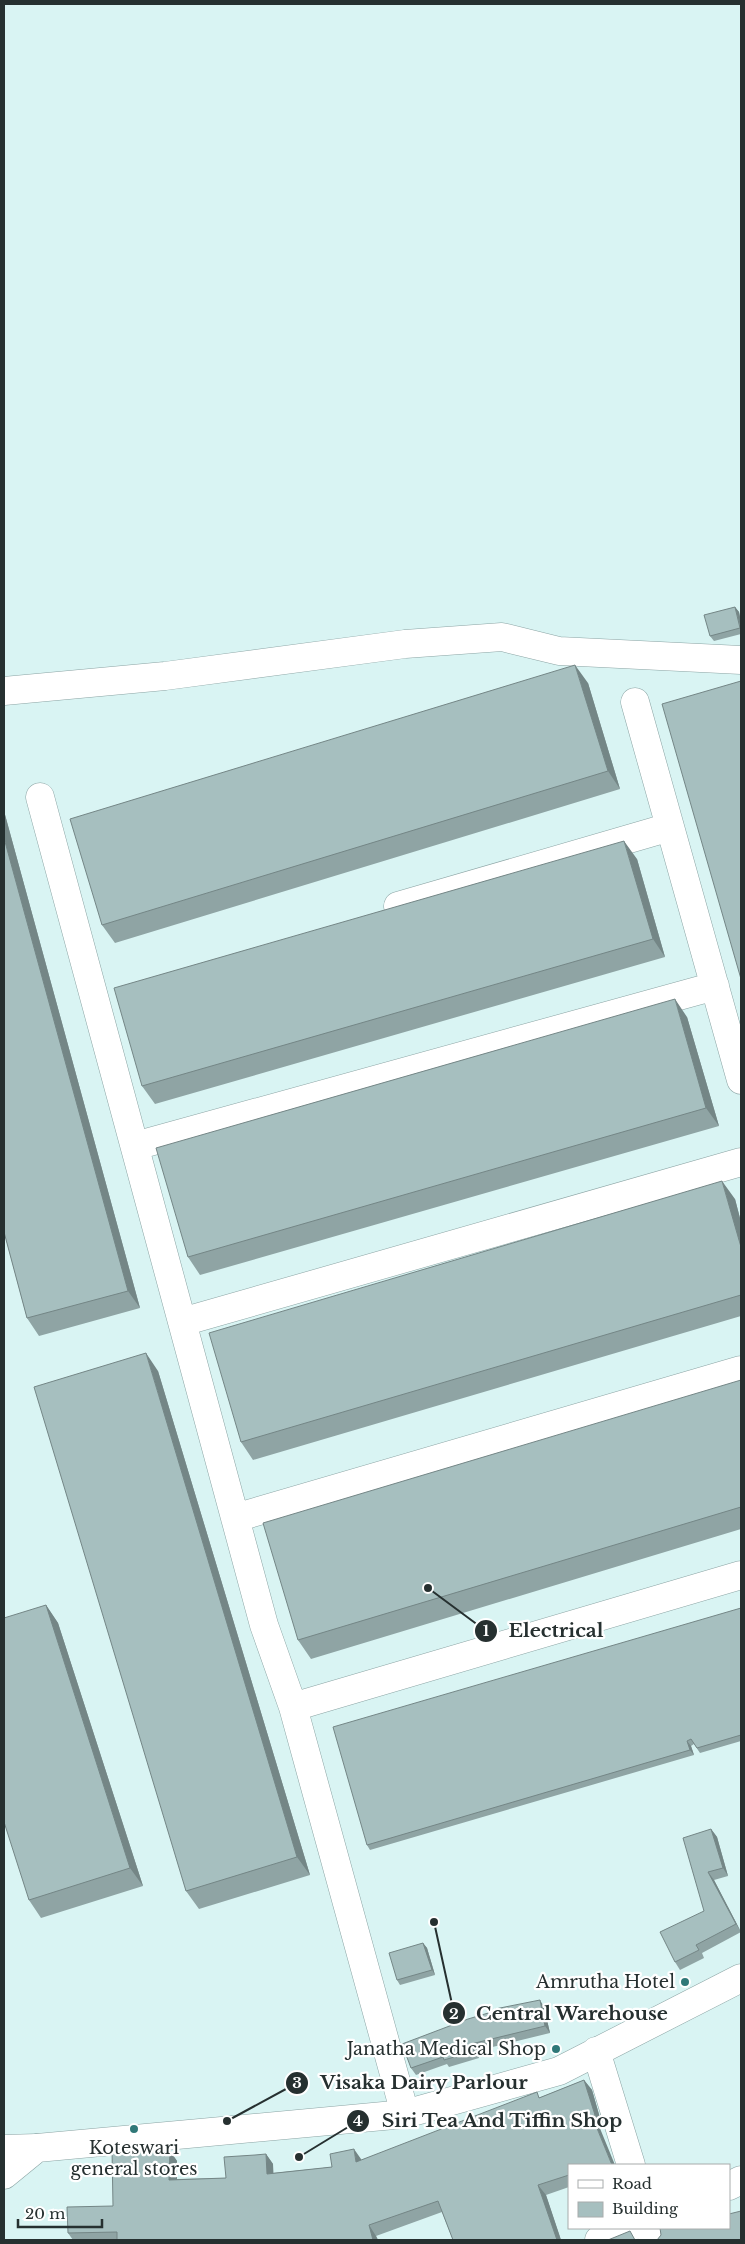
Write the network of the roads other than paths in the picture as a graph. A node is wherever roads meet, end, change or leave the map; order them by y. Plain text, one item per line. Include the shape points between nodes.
1 (741, 660) edge
2 (4, 692) edge
3 (635, 702) dead end
4 (40, 797) dead end
5 (670, 827) junction
6 (377, 912) edge
7 (715, 986) junction
8 (122, 987) edge
9 (94, 995) junction
10 (741, 1080) edge
11 (135, 1146) junction
12 (741, 1162) edge
13 (182, 1322) junction
14 (741, 1370) edge
15 (235, 1518) junction
16 (741, 1575) edge
17 (293, 1707) junction
18 (741, 1978) edge
19 (596, 2051) junction
20 (405, 2114) junction
21 (37, 2148) junction
22 (4, 2149) edge
23 (631, 2164) edge
24 (4, 2175) edge
25 (626, 2229) edge
26 (599, 2240) edge

1 - 2 street via 559,651 502,637 405,644 174,675
3 - 5 street
4 - 9 street
5 - 6 street
5 - 7 street
7 - 10 street
7 - 11 street
8 - 9 street
9 - 11 street
11 - 13 street
12 - 13 street
13 - 15 street
14 - 15 street
15 - 17 street via 264,1625
16 - 17 street
17 - 20 street
18 - 19 street
19 - 20 street via 559,2071
19 - 23 street
20 - 21 street
21 - 22 street
21 - 24 street
25 - 26 street

